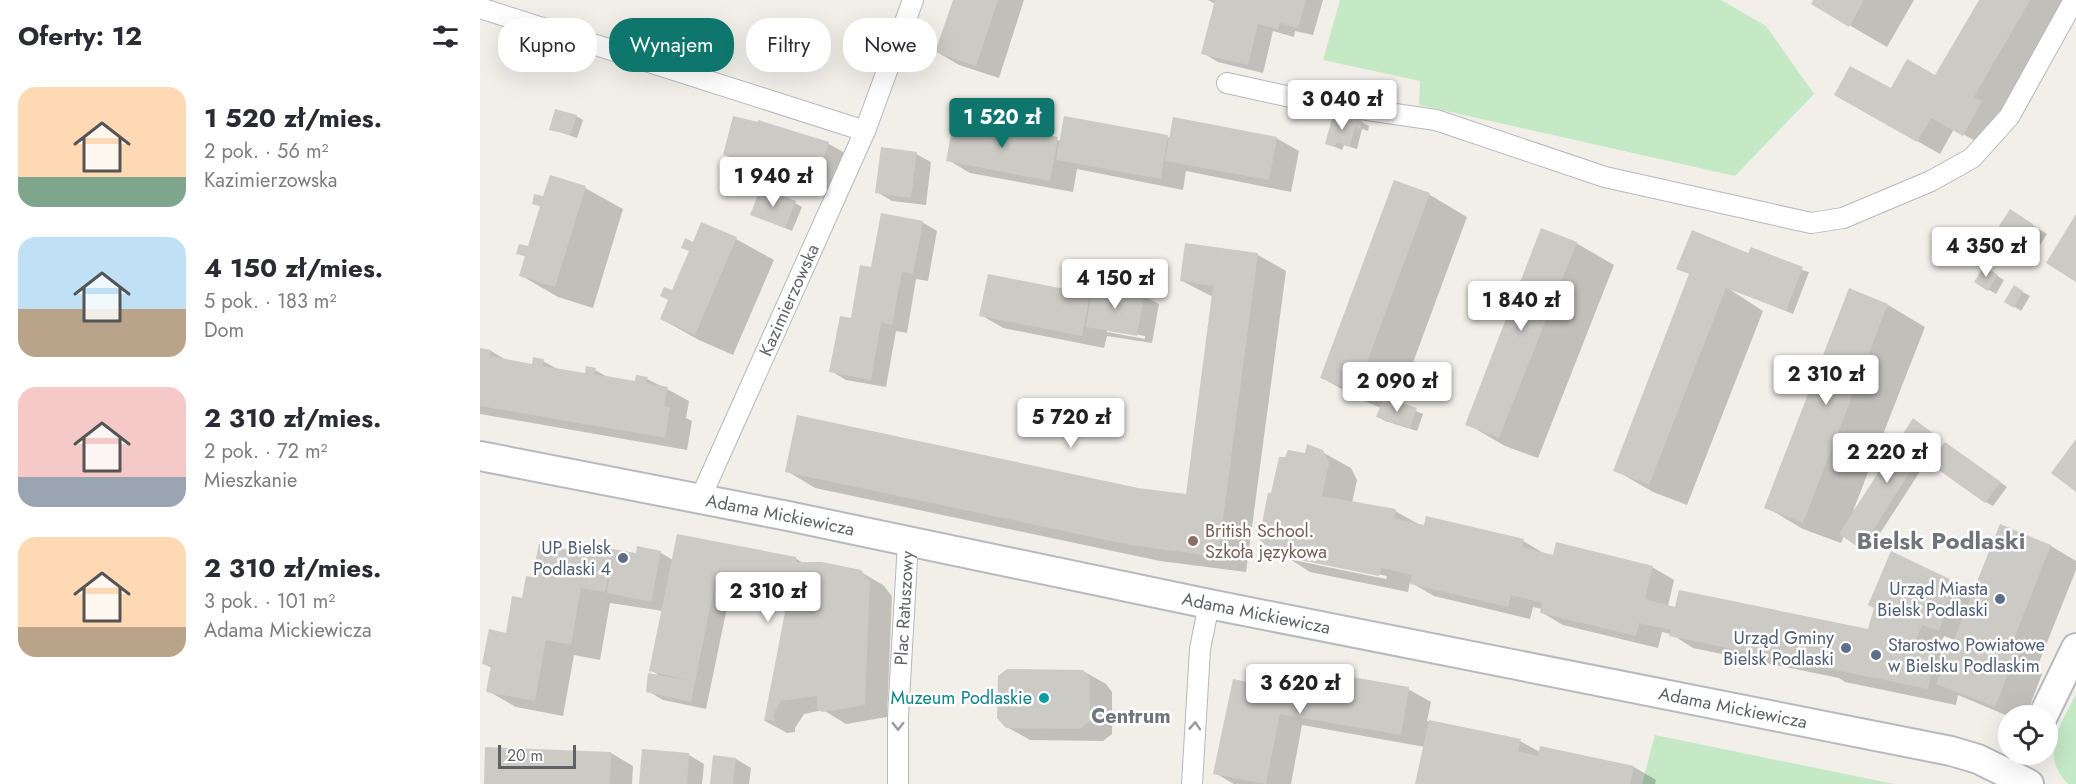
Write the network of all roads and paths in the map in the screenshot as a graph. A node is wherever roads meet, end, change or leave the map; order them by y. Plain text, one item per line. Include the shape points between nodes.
1 (913, 0) edge
2 (2074, 0) edge
3 (480, 8) edge
4 (1227, 83) dead end
5 (865, 131) junction
6 (480, 456) edge
7 (700, 499) junction
8 (908, 542) junction
9 (1209, 604) junction
10 (2076, 648) edge
11 (2048, 705) edge
12 (2020, 775) edge
13 (898, 784) edge
14 (1192, 784) edge

1 - 5 street, Kazimierzowska
2 - 4 street via 2009,117 1972,158 1931,181 1843,218 1811,224 1605,177 1436,120 1313,102
3 - 5 street
5 - 7 street, Kazimierzowska
6 - 7 main road, Adama Mickiewicza
7 - 8 main road, Adama Mickiewicza
8 - 9 main road, Adama Mickiewicza
8 -> 13 street, Plac Ratuszowy
9 - 12 main road, Adama Mickiewicza via 1951,751
14 -> 9 street via 1200,648
10 - 11 main road

